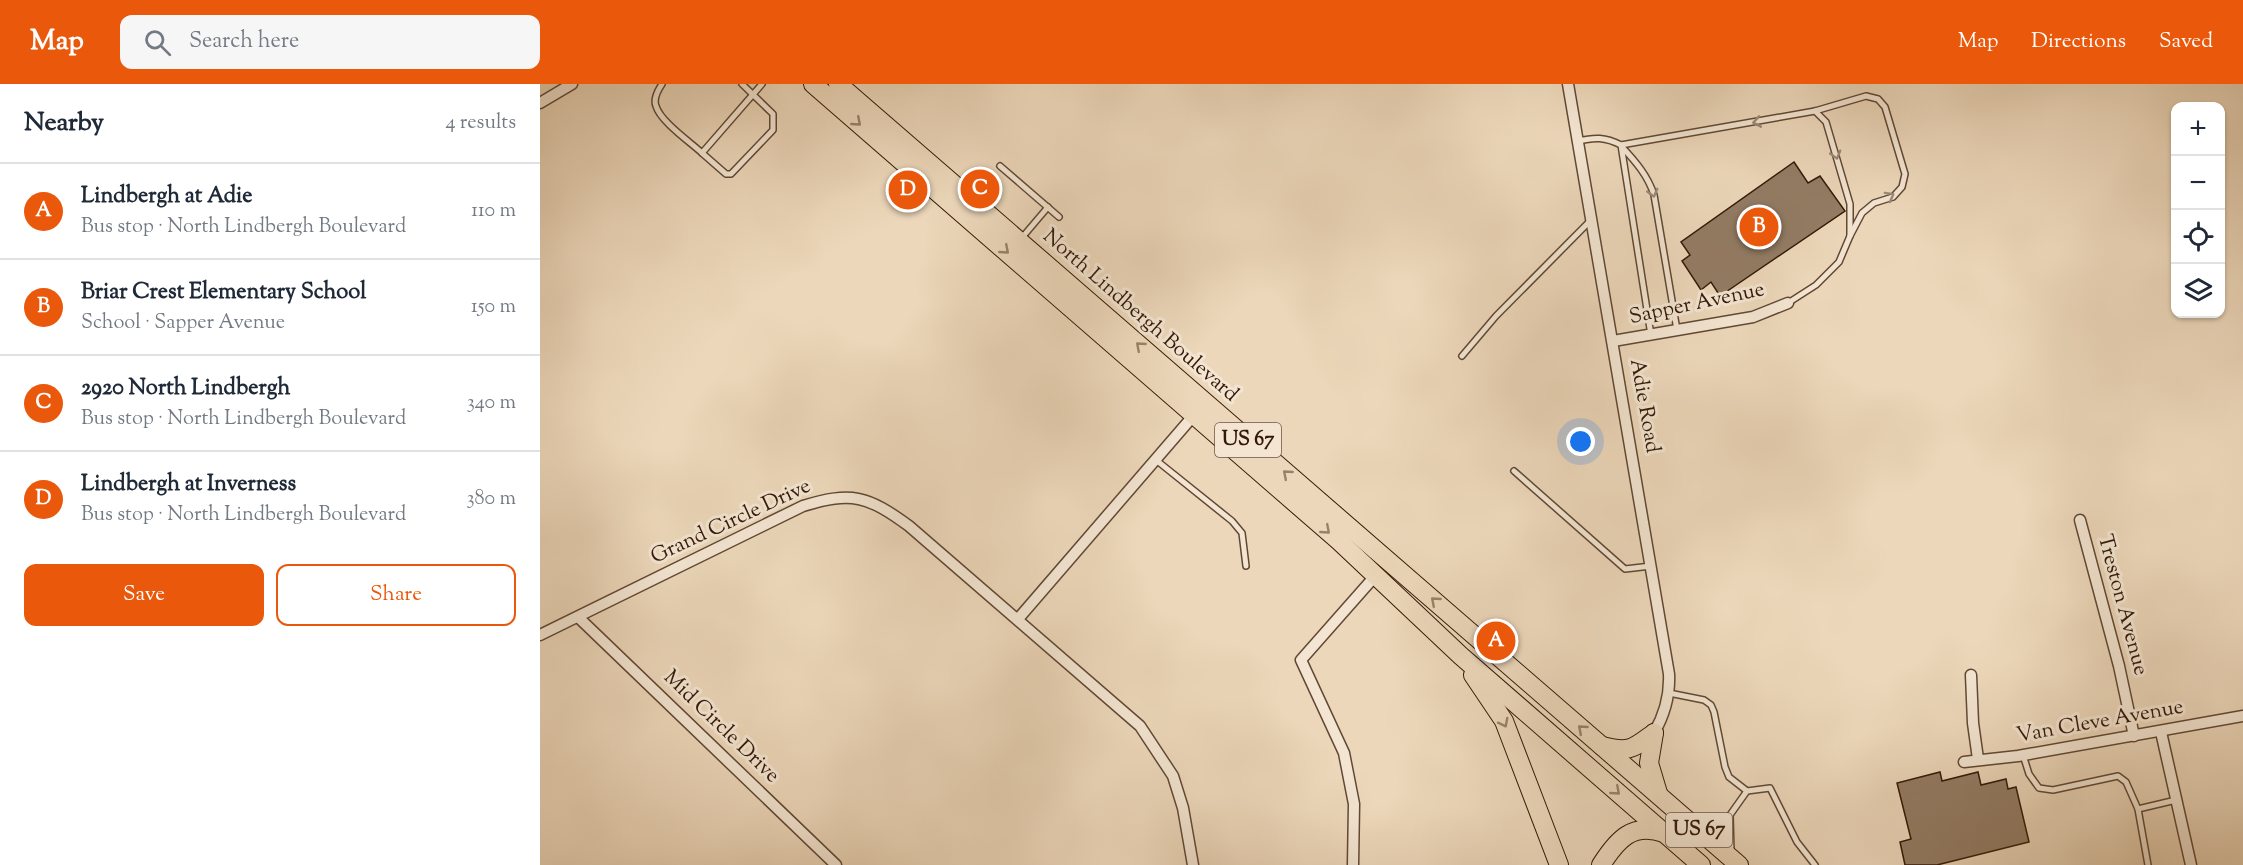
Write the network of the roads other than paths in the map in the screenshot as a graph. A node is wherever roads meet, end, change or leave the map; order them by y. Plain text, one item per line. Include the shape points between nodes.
1 (572, 84) edge
2 (662, 84) edge
3 (742, 84) edge
4 (762, 84) edge
5 (813, 84) edge
6 (838, 84) edge
7 (1568, 84) edge
8 (753, 95) junction
9 (540, 103) edge
10 (1815, 111) junction
11 (1578, 141) junction
12 (1621, 146) junction
13 (702, 153) junction
14 (1000, 166) dead end
15 (1048, 207) junction
16 (1059, 217) dead end
17 (1592, 219) junction
18 (1850, 236) junction
19 (1019, 241) junction
20 (1788, 303) joint
21 (1677, 330) junction
22 (1651, 335) junction
23 (1613, 341) junction
24 (1462, 356) dead end
25 (1194, 415) junction
26 (1156, 460) junction
27 (1514, 471) dead end
28 (2080, 520) dead end
29 (1246, 566) dead end
30 (1651, 566) junction
31 (1376, 575) junction
32 (578, 617) junction
33 (1018, 619) junction
34 (540, 635) edge
35 (1461, 656) junction
36 (1971, 675) dead end
37 (1668, 693) junction
38 (2243, 716) edge
39 (2161, 732) junction
40 (1654, 733) junction
41 (2134, 736) junction
42 (1602, 746) junction
43 (2023, 755) junction
44 (1978, 759) junction
45 (1964, 762) dead end
46 (1747, 791) junction
47 (1658, 795) junction
48 (2176, 800) junction
49 (2138, 809) junction
50 (1665, 834) junction
51 (1735, 861) edge
52 (836, 865) edge
53 (1193, 865) edge
54 (1353, 865) edge
55 (1559, 865) edge
56 (1600, 865) edge
57 (1701, 865) edge
58 (1815, 865) edge
59 (2148, 865) edge
60 (2191, 865) edge

1 - 9 street
2 - 13 lane via 656,108
3 - 8 lane
4 - 8 lane
5 -> 25 highway, North Lindbergh Boulevard / US 67
6 - 19 highway, North Lindbergh Boulevard / US 67
7 - 11 street, Adie Road
8 - 13 lane
8 - 13 lane via 773,114 773,130 731,174 721,171
10 -> 12 lane
10 -> 18 lane via 1826,122 1850,204
18 -> 10 lane via 1862,213 1874,203 1893,197 1902,187 1905,174 1885,107 1878,99 1866,96
11 - 12 lane via 1608,138
11 - 17 street, Adie Road
12 -> 21 lane via 1645,175 1654,195
12 - 22 lane
14 - 15 lane
15 - 16 lane
15 - 19 lane
17 - 23 street, Adie Road
17 - 24 lane
18 - 20 lane via 1839,262 1816,285
42 -> 19 highway, North Lindbergh Boulevard / US 67
20 - 21 street, Sapper Avenue via 1753,316
21 - 22 street, Sapper Avenue
22 - 23 street, Sapper Avenue
23 - 30 street, Adie Road
25 - 26 street
25 -> 31 highway, North Lindbergh Boulevard / US 67
26 - 29 lane via 1232,521 1242,533
26 - 33 street
27 - 30 lane via 1625,569
28 - 41 street, Treston Avenue
30 - 37 street, Adie Road via 1669,674
31 - 35 highway, North Lindbergh Boulevard / US 67
31 - 54 street via 1301,660 1344,753 1354,804
32 - 33 street, Grand Circle Drive via 803,506 846,498 885,508
32 - 34 street, Grand Circle Drive
32 - 52 street, Mid Circle Drive
33 - 53 street, Grand Circle Drive via 1140,726 1173,776
35 -> 50 highway, North Lindbergh Boulevard / US 67
35 -> 55 highway via 1504,721
36 - 44 street
37 - 40 street, Adie Road via 1665,713
37 - 46 lane via 1711,705 1729,777
38 - 39 street, Van Cleve Avenue
39 - 41 street, Van Cleve Avenue
39 - 48 street
40 - 42 highway via 1633,749
40 - 47 highway via 1649,763
41 - 43 street, Van Cleve Avenue
42 - 47 highway, North Lindbergh Boulevard / US 67
43 - 44 street, Van Cleve Avenue
43 - 49 lane via 2039,788 2053,790 2118,776 2126,782
44 - 45 street, Van Cleve Avenue
46 - 51 lane via 1730,815
46 - 58 lane via 1770,788 1797,842
47 - 51 highway, North Lindbergh Boulevard / US 67
48 - 49 lane
48 - 60 street
49 - 59 lane
50 - 56 highway via 1637,830 1612,848
50 - 57 highway, North Lindbergh Boulevard / US 67

